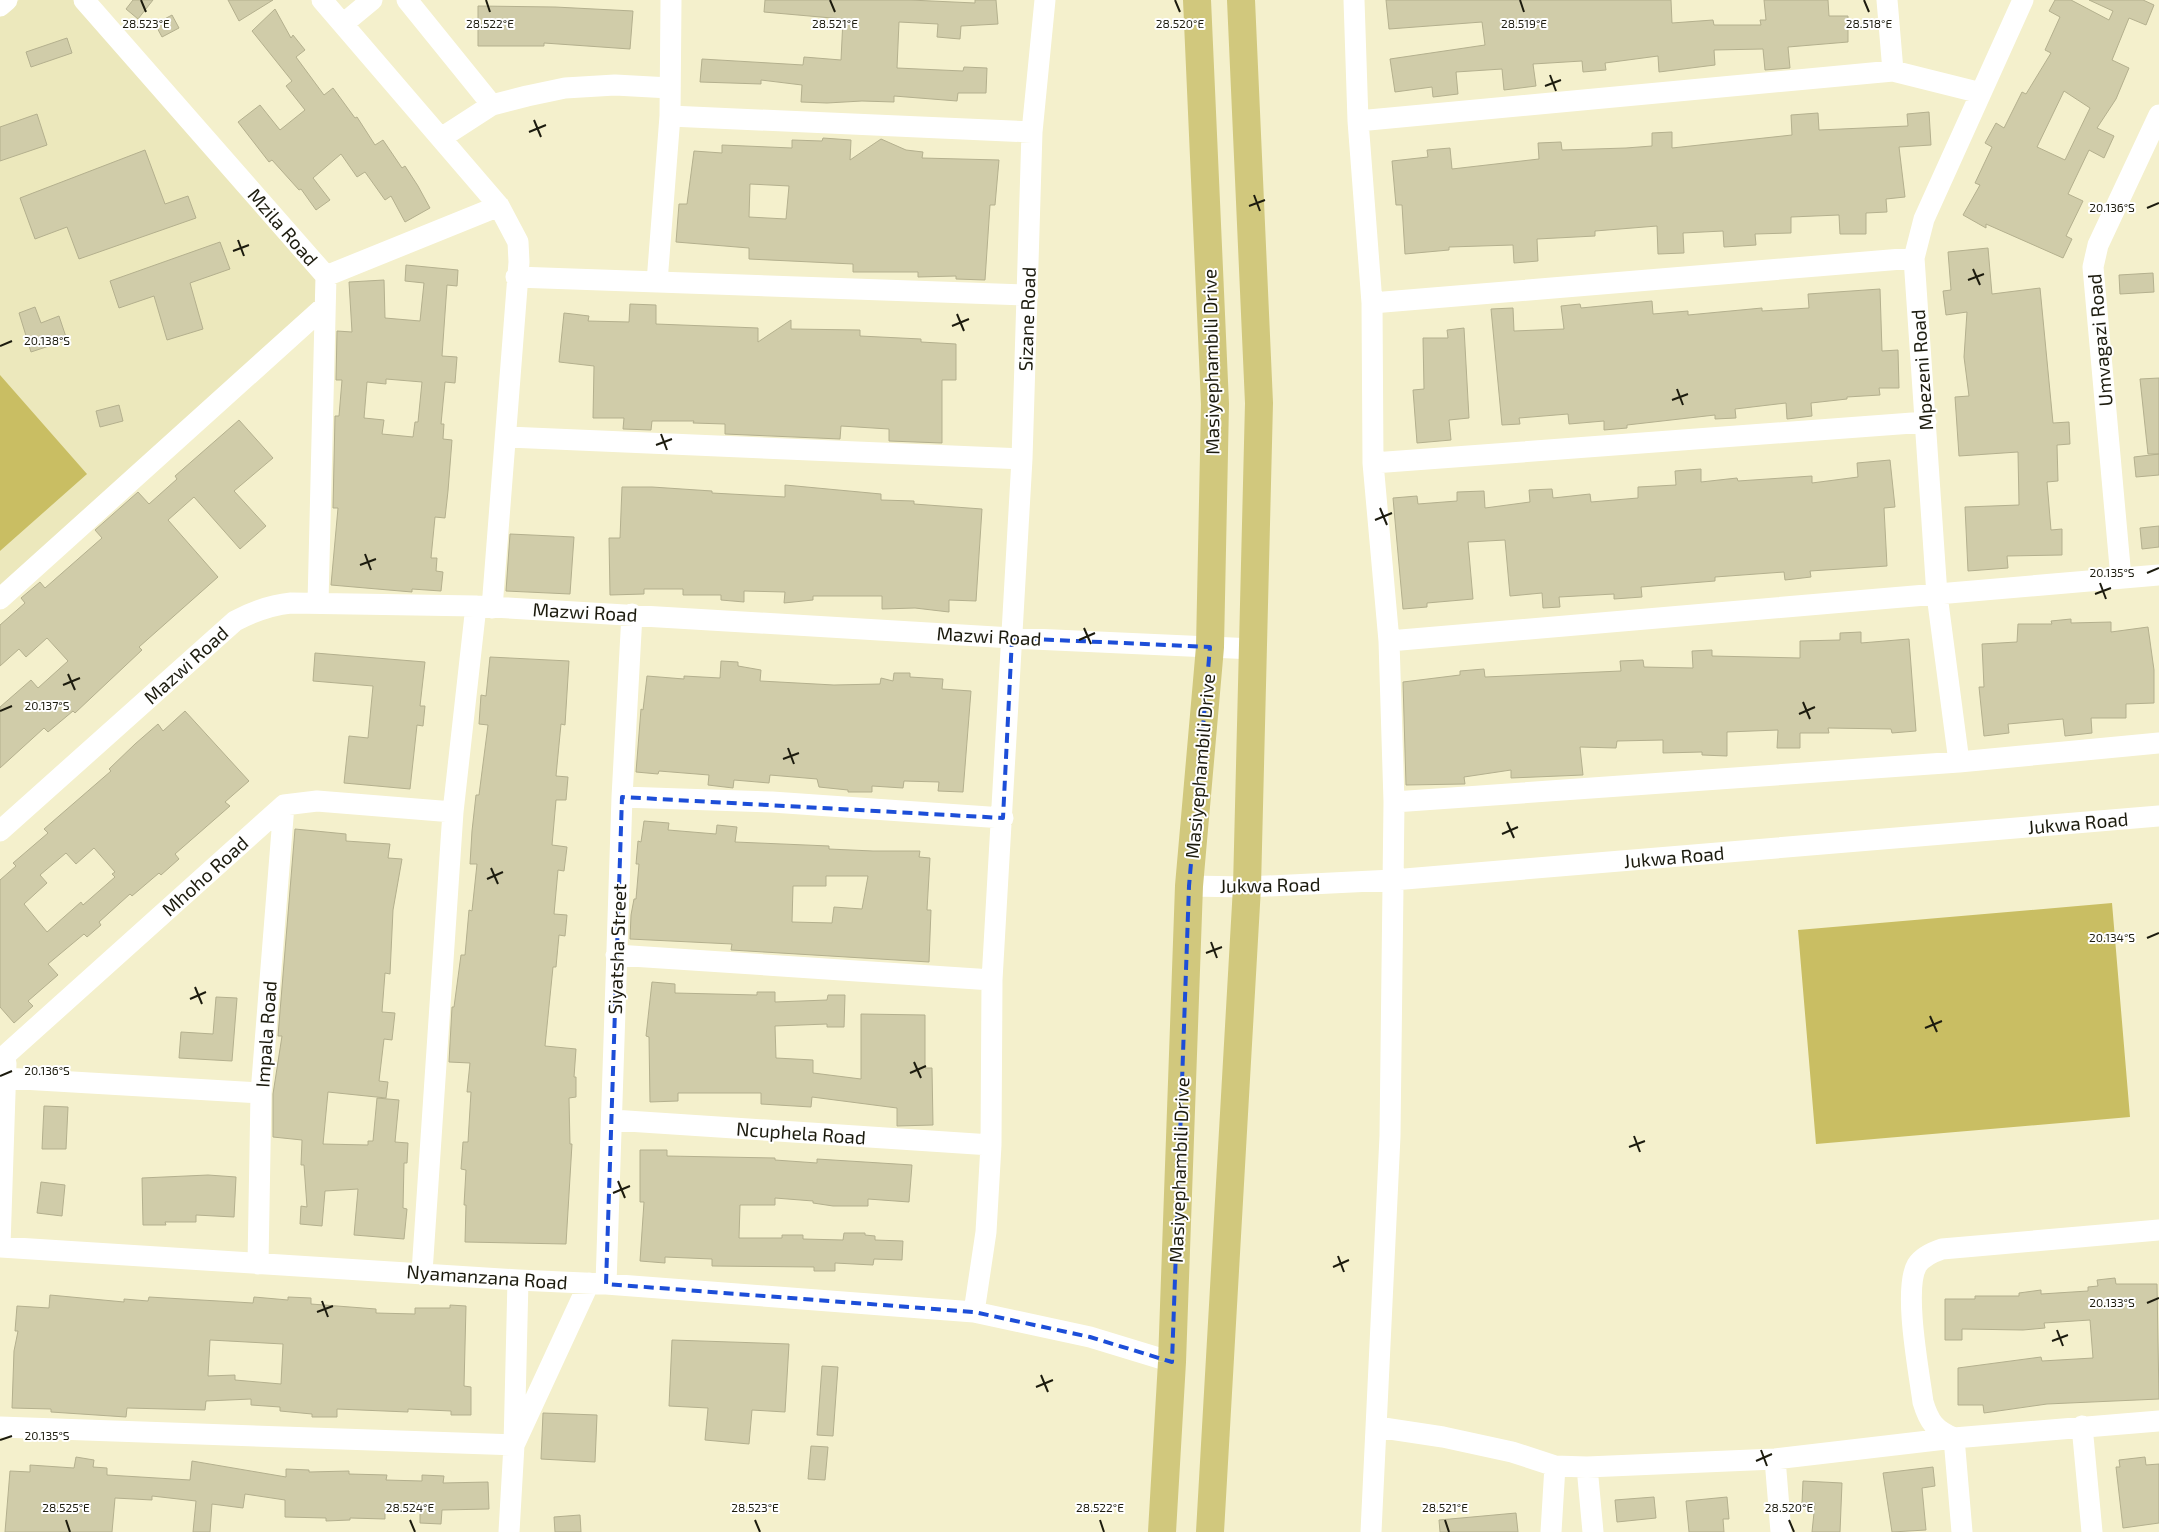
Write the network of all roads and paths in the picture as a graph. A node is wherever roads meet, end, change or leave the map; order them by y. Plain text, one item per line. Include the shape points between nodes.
1 (7, 0) edge
2 (84, 0) edge
3 (322, 0) edge
4 (372, 0) edge
5 (407, 0) edge
6 (671, 0) edge
7 (1045, 0) edge
8 (1197, 0) edge
9 (1241, 0) edge
10 (1354, 0) edge
11 (1888, 0) edge
12 (2023, 0) edge
13 (0, 6) edge
14 (343, 24) junction
15 (1893, 71) junction
16 (670, 88) junction
17 (1981, 93) junction
18 (492, 106) junction
19 (2159, 115) edge
20 (670, 116) junction
21 (1358, 121) junction
22 (1032, 132) junction
23 (441, 138) junction
24 (499, 206) junction
25 (1914, 258) junction
26 (326, 276) junction
27 (516, 277) junction
28 (657, 282) junction
29 (1028, 295) junction
30 (1372, 303) junction
31 (325, 306) junction
32 (1926, 422) junction
33 (506, 436) junction
34 (1022, 459) junction
35 (1374, 463) junction
36 (2159, 575) edge
37 (2121, 578) junction
38 (1937, 595) junction
39 (0, 599) edge
40 (318, 604) junction
41 (484, 607) junction
42 (632, 614) junction
43 (1012, 638) junction
44 (1389, 640) junction
45 (1210, 647) junction
46 (1254, 649) junction
47 (2159, 743) edge
48 (1959, 762) junction
49 (622, 796) junction
50 (1394, 802) junction
51 (284, 806) junction
52 (453, 812) junction
53 (2159, 816) edge
54 (1003, 818) junction
55 (0, 831) edge
56 (1393, 880) junction
57 (1189, 886) junction
58 (1248, 887) junction
59 (616, 955) junction
60 (992, 980) junction
61 (4, 1063) edge
62 (261, 1093) junction
63 (612, 1120) junction
64 (991, 1145) junction
65 (2159, 1230) edge
66 (0, 1246) edge
67 (258, 1264) junction
68 (422, 1272) junction
69 (518, 1280) junction
70 (598, 1283) junction
71 (974, 1312) junction
72 (1172, 1362) junction
73 (2159, 1421) edge
74 (2082, 1426) junction
75 (0, 1427) edge
76 (1377, 1427) junction
77 (1954, 1438) junction
78 (514, 1445) junction
79 (1775, 1459) junction
80 (1555, 1466) junction
81 (1587, 1467) junction
82 (509, 1532) edge
83 (1162, 1532) edge
84 (1210, 1532) edge
85 (1371, 1532) edge
86 (1551, 1532) edge
87 (1593, 1532) edge
88 (1781, 1532) edge
89 (1962, 1532) edge
90 (2092, 1532) edge

1 - 13 street
2 - 26 street, Mzila Road
3 - 14 street
4 - 14 street
5 - 18 street
6 - 16 street
7 - 22 street, Sizane Road
8 - 45 main road, Masiyephambili Drive via 1215,404
9 - 46 main road via 1259,403
10 - 21 street
11 - 15 street
12 - 17 street, Mpezeni Road
14 - 23 street
15 - 17 street
15 - 21 street
16 - 18 street via 615,85 565,88
16 - 20 street
17 - 25 street, Mpezeni Road via 1924,219
18 - 23 street
19 - 37 street, Umvagazi Road via 2098,245 2093,267
20 - 22 street
20 - 28 street
21 - 30 street
22 - 29 street, Sizane Road
23 - 24 street
24 - 26 street
24 - 27 street via 518,242
25 - 30 street
25 - 32 street, Mpezeni Road
26 - 31 street, Mzila Road
27 - 28 street
27 - 33 street
28 - 29 street
29 - 34 street, Sizane Road
30 - 35 street
31 - 39 street
31 - 40 street, Mzila Road
32 - 35 street
32 - 38 street, Mpezeni Road
33 - 34 street
33 - 41 street
34 - 43 street, Sizane Road
35 - 44 street
36 - 37 street
37 - 38 street
38 - 44 street
38 - 48 street, Mpezeni Road
40 - 41 street, Mazwi Road
40 - 55 street, Mazwi Road via 274,604 235,621
41 - 42 street, Mazwi Road
41 - 52 street
42 - 43 street, Mazwi Road
42 - 49 street, Siyatsha Street
43 - 45 street, Mazwi Road
43 - 54 street, Sizane Road
44 - 50 street
45 - 46 street, Mazwi Road
45 - 57 main road, Masiyephambili Drive
46 - 58 main road
47 - 48 street
48 - 50 street
49 - 54 street via 772,802
49 - 59 street, Siyatsha Street
50 - 56 street
51 - 52 street via 317,801
51 - 61 street, Mhoho Road
51 - 62 street, Impala Road
52 - 68 street
53 - 56 street, Jukwa Road
54 - 60 street, Sizane Road
56 - 58 street, Jukwa Road
56 - 76 street via 1390,1136
57 - 58 street, Jukwa Road
57 - 72 main road, Masiyephambili Drive
58 - 84 main road
59 - 60 street
59 - 63 street, Siyatsha Street
60 - 64 street, Sizane Road
61 - 62 street
61 - 66 street
62 - 67 street, Impala Road
63 - 64 street, Ncuphela Road
63 - 70 street, Siyatsha Street
64 - 71 street, Sizane Road via 986,1232
65 - 77 street via 1942,1249 1928,1254 1917,1265 1910,1290 1923,1402 1938,1432
66 - 67 street, Nyamanzana Road
67 - 68 street, Nyamanzana Road
68 - 69 street, Nyamanzana Road
69 - 70 street, Nyamanzana Road
69 - 78 street
70 - 71 street, Nyamanzana Road
70 - 78 street
71 - 72 street, Nyamanzana Road via 1090,1337
72 - 83 main road, Masiyephambili Drive
73 - 74 street
74 - 77 street
74 - 90 street
75 - 78 street
76 - 80 street via 1443,1436
76 - 85 street
77 - 79 street
77 - 89 street
78 - 82 street
79 - 81 street
79 - 88 street
80 - 81 street
80 - 86 street
81 - 87 street

